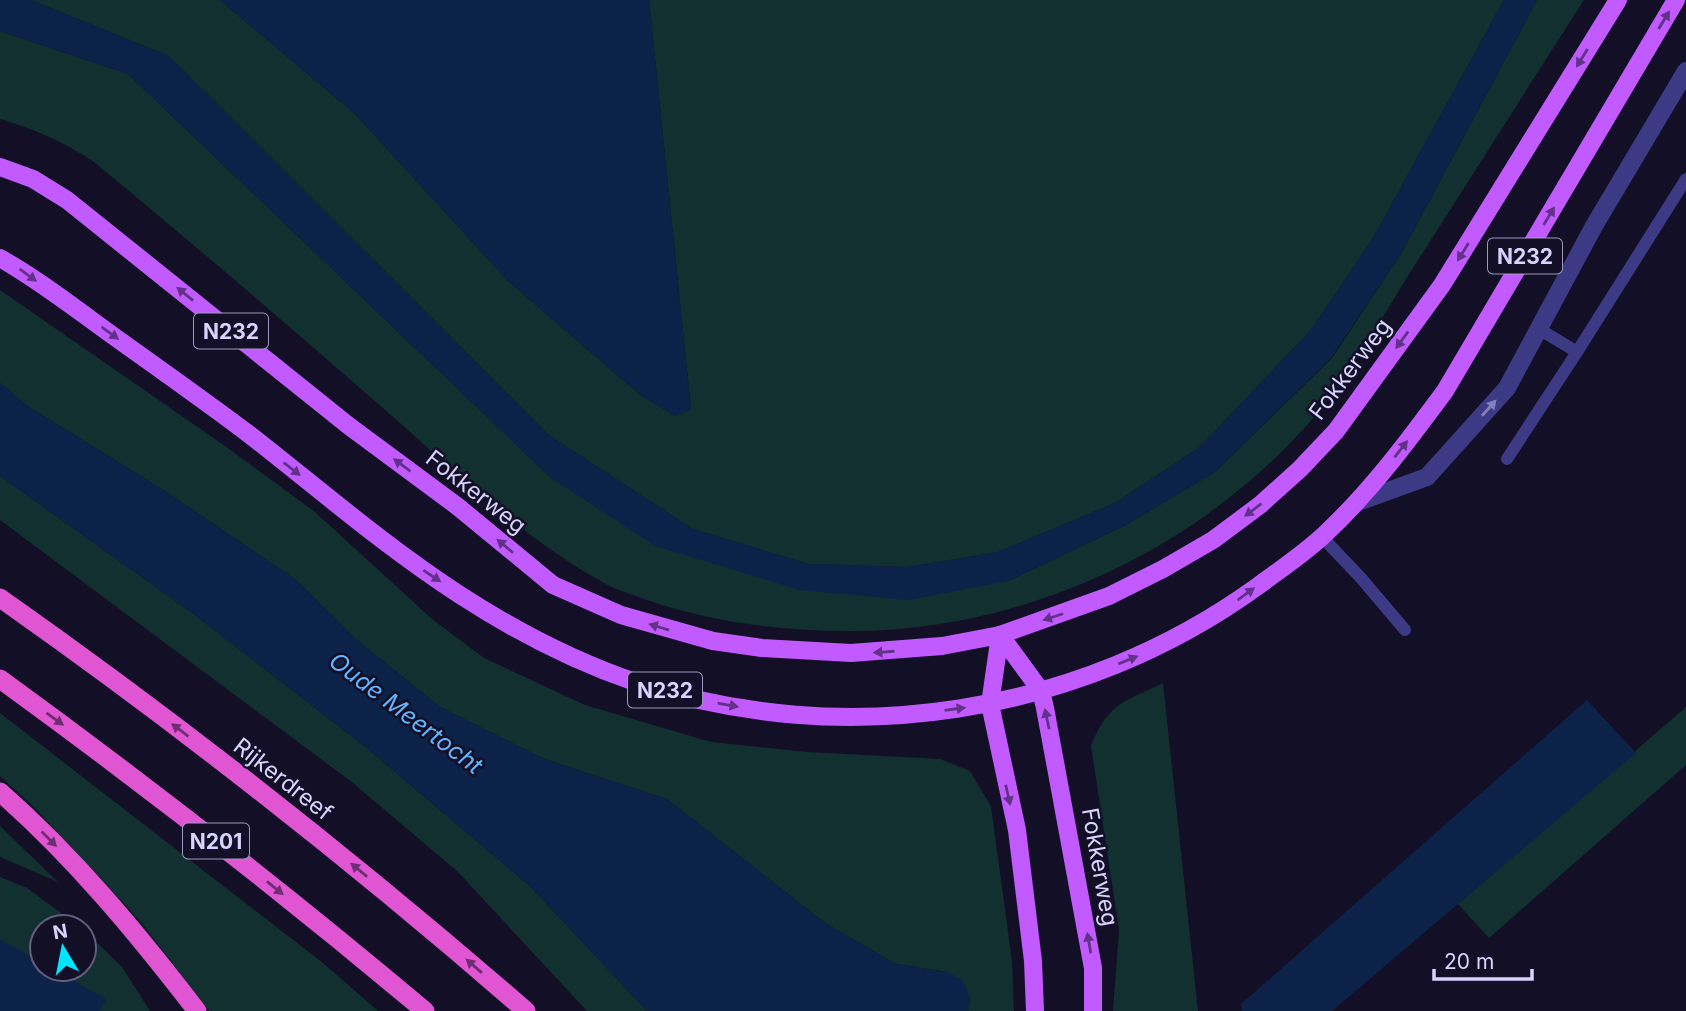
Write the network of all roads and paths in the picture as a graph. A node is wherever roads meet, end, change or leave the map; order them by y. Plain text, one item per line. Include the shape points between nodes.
1 (1618, 0) edge
2 (1676, 0) edge
3 (1686, 71) edge
4 (0, 167) edge
5 (1686, 179) edge
6 (0, 258) edge
7 (1539, 329) junction
8 (1577, 352) junction
9 (1507, 459) dead end
10 (1358, 502) junction
11 (1322, 537) junction
12 (0, 598) edge
13 (1405, 631) dead end
14 (1000, 635) junction
15 (0, 679) edge
16 (1041, 691) junction
17 (990, 704) junction
18 (0, 792) edge
19 (197, 1011) edge
20 (425, 1011) edge
21 (526, 1011) edge
22 (1035, 1011) edge
23 (1093, 1011) edge

1 -> 14 main road, Fokkerweg / N232 via 1442,285 1336,431 1300,469 1213,540 1163,569 1081,608
10 -> 2 main road, N232 via 1446,391
3 - 7 street
14 -> 4 main road, Fokkerweg / N232 via 886,652 762,648 646,623 553,585 67,200 33,178
5 - 8 lane
6 -> 17 main road, N232 via 246,433 422,569 519,631 567,654 676,694 778,713 867,717
7 - 8 lane
10 -> 7 street via 1427,477 1507,388
8 - 9 lane
10 - 11 main road, N232
11 - 13 lane
16 -> 11 main road, N232 via 1092,675 1189,631
21 -> 12 highway, Rijkerdreef / N201 via 238,774
14 - 16 main road, Fokkerweg
14 - 17 main road
15 -> 20 highway, N201 via 248,866
16 - 17 main road, N232
23 -> 16 main road, Fokkerweg via 1093,968
17 -> 22 main road via 1017,830
18 -> 19 highway via 101,894

